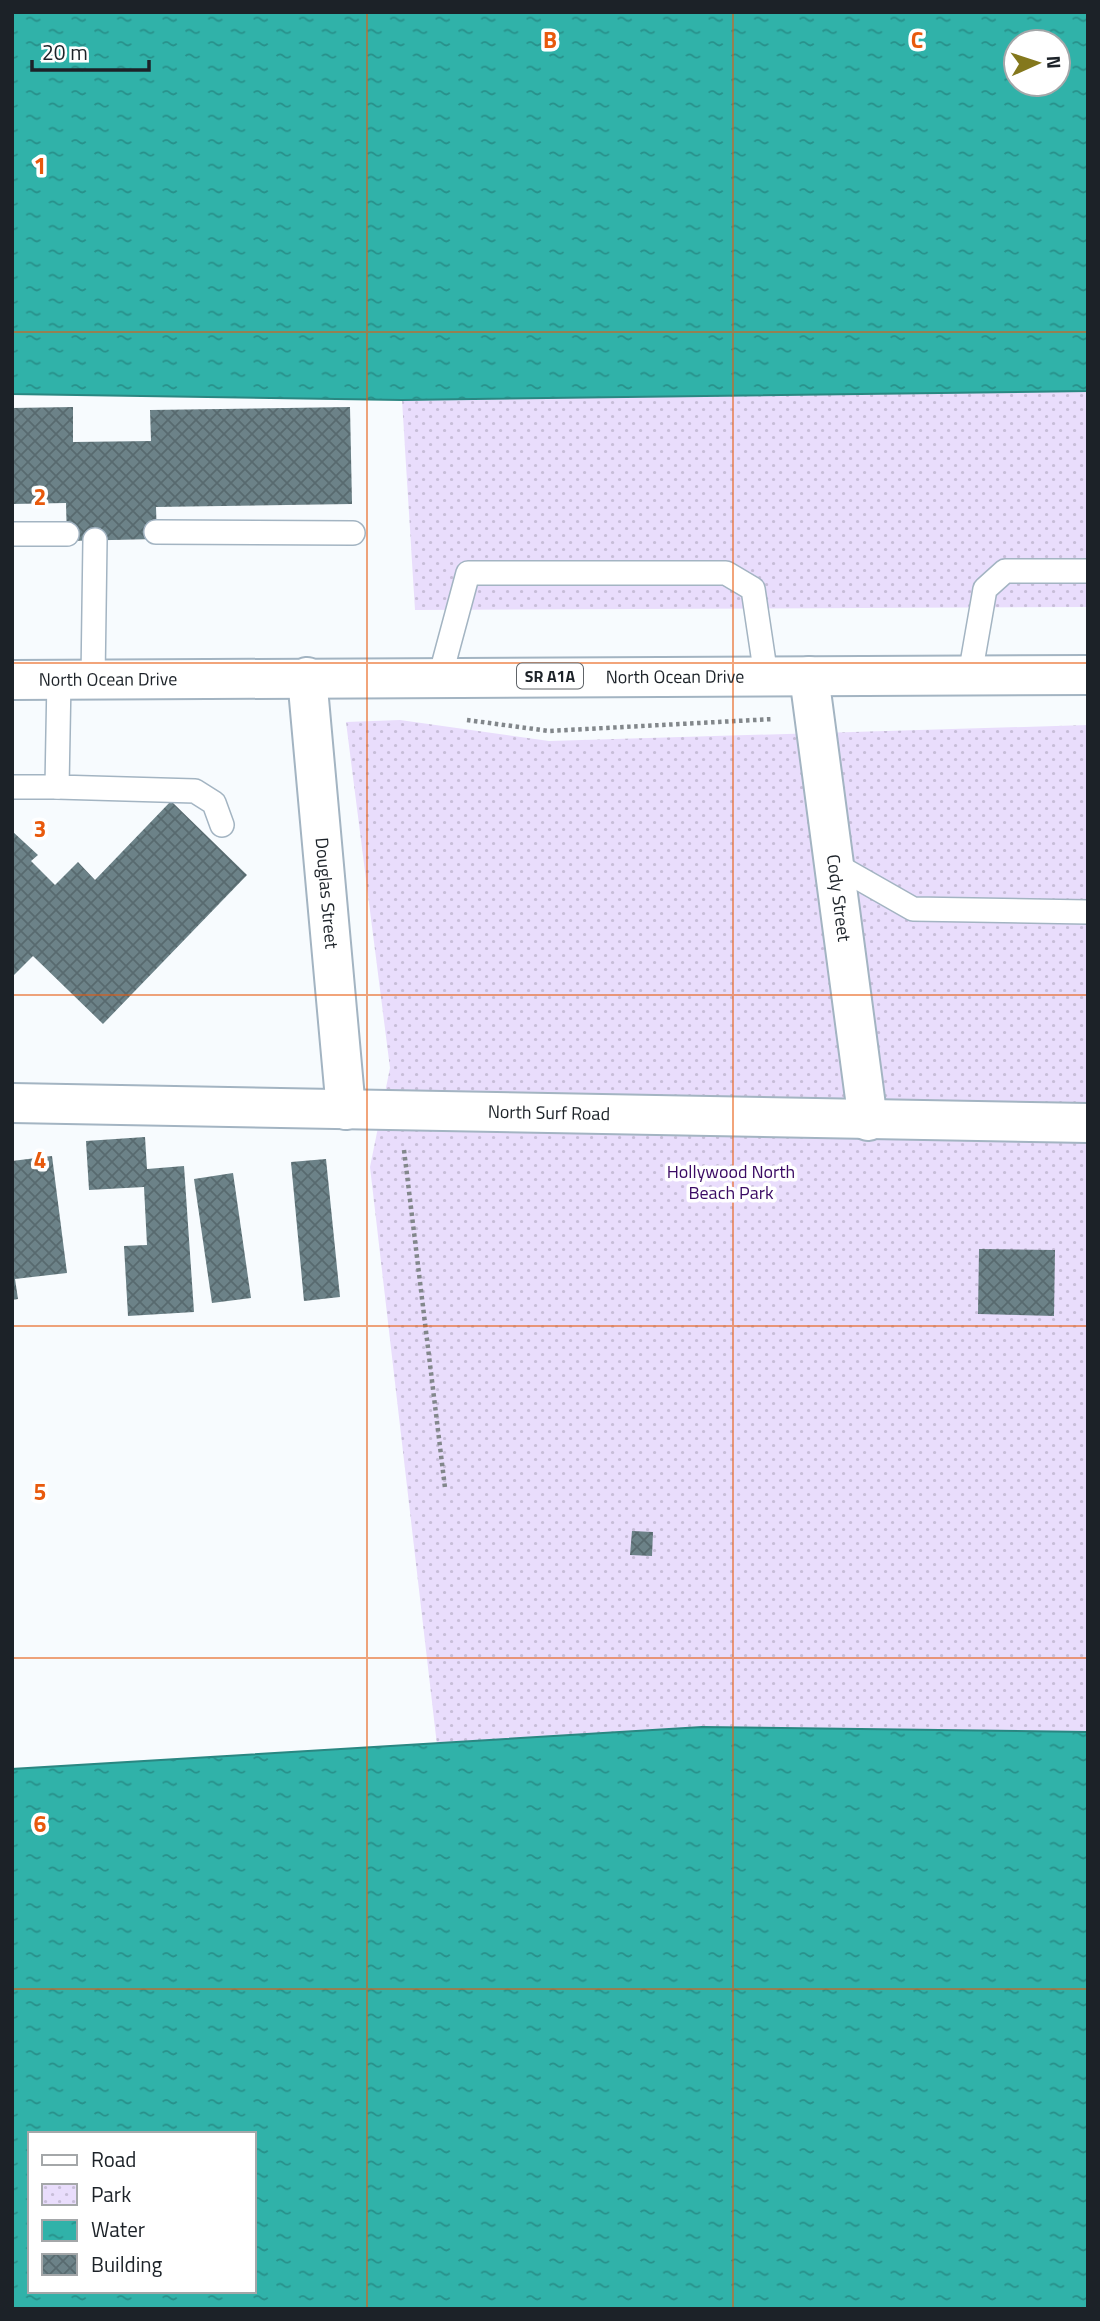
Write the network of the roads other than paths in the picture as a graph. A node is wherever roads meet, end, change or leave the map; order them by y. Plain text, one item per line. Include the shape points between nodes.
1 (156, 532) dead end
2 (353, 533) dead end
3 (12, 534) edge
4 (67, 534) dead end
5 (95, 540) dead end
6 (1088, 571) edge
7 (970, 675) junction
8 (1088, 675) edge
9 (766, 676) junction
10 (809, 676) junction
11 (307, 677) junction
12 (440, 677) junction
13 (76, 679) junction
14 (12, 680) edge
15 (12, 787) edge
16 (57, 787) junction
17 (222, 825) dead end
18 (834, 864) junction
19 (1088, 912) edge
20 (12, 1103) edge
21 (346, 1110) junction
22 (868, 1122) junction
23 (1088, 1123) edge

1 - 2 lane
3 - 4 lane
5 - 13 lane
6 - 7 lane via 1005,571 985,589
7 - 8 street, North Ocean Drive / SR A1A
7 - 10 street, North Ocean Drive / SR A1A
9 - 10 street, North Ocean Drive / SR A1A
9 - 12 street, North Ocean Drive / SR A1A
9 - 12 lane via 753,589 726,573 468,573
10 - 18 street, Cody Street
11 - 12 street, North Ocean Drive / SR A1A
11 - 13 street, North Ocean Drive / SR A1A
11 - 21 street, Douglas Street
13 - 14 street, North Ocean Drive / SR A1A
13 - 16 lane
15 - 16 lane
16 - 17 lane via 195,791 214,803
18 - 19 lane via 913,909
18 - 22 street, Cody Street
20 - 21 street, North Surf Road
21 - 22 street, North Surf Road
22 - 23 street, North Surf Road

